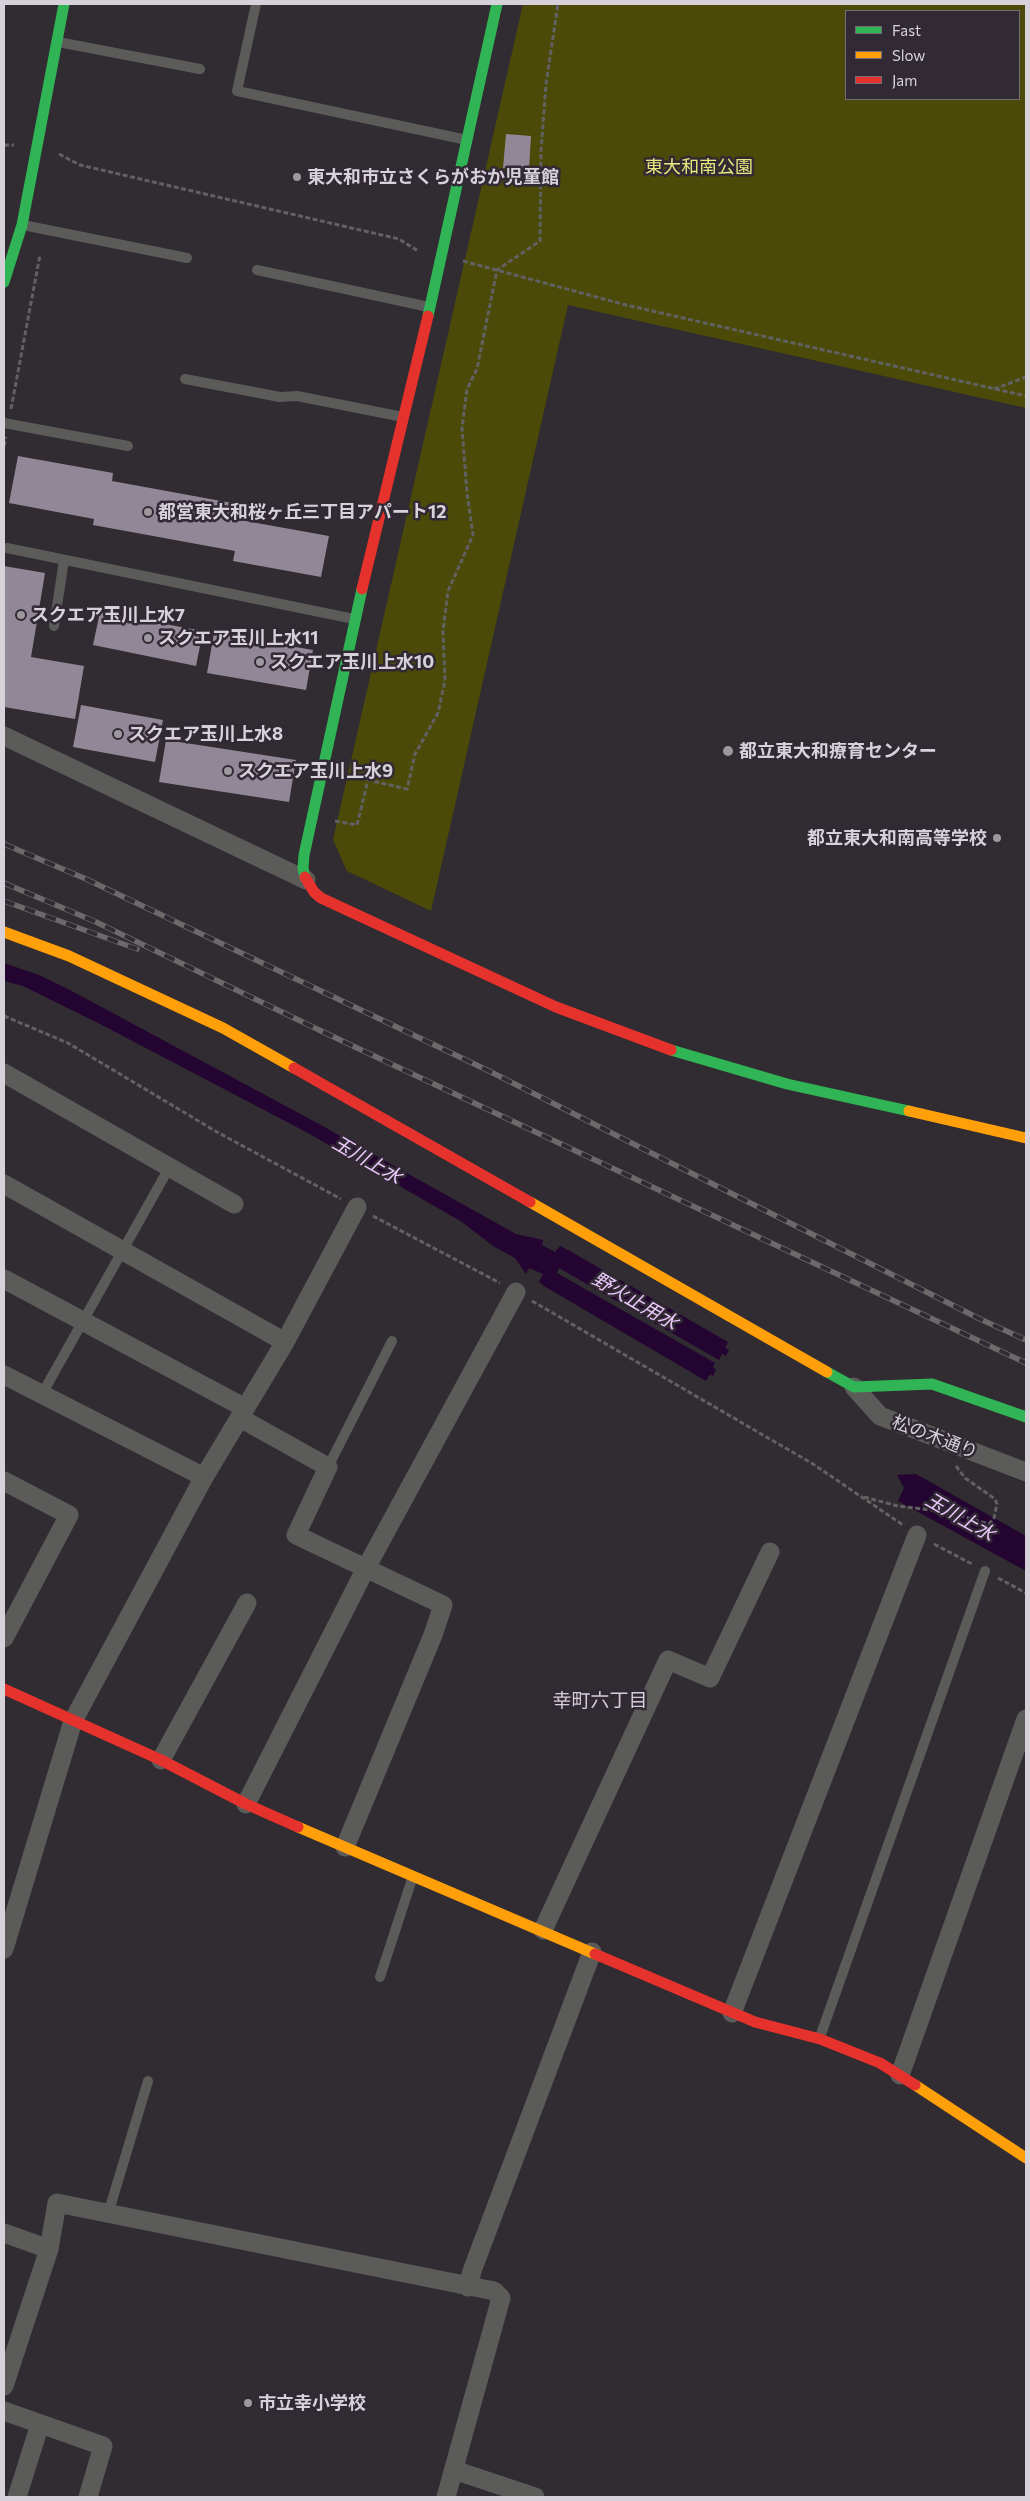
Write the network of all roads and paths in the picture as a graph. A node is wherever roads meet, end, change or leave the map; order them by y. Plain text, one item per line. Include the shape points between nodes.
1 (64, 4) edge
2 (256, 4) edge
3 (497, 4) edge
4 (558, 4) edge
5 (57, 42) junction
6 (200, 69) dead end
7 (467, 140) junction
8 (80, 165) dead end
9 (22, 225) junction
10 (399, 239) dead end
11 (440, 257) junction
12 (187, 258) dead end
13 (256, 270) dead end
14 (497, 270) junction
15 (4, 282) edge
16 (430, 307) junction
17 (1026, 377) edge
18 (185, 380) dead end
19 (993, 389) junction
20 (1026, 396) edge
21 (404, 417) junction
22 (4, 423) edge
23 (128, 446) dead end
24 (7, 548) dead end
25 (64, 560) junction
26 (355, 619) junction
27 (54, 626) dead end
28 (4, 736) edge
29 (314, 817) junction
30 (306, 880) junction
31 (4, 932) edge
32 (4, 1074) edge
33 (1026, 1138) edge
34 (169, 1168) junction
35 (4, 1184) edge
36 (234, 1204) dead end
37 (357, 1207) dead end
38 (123, 1250) junction
39 (4, 1279) edge
40 (516, 1292) dead end
41 (83, 1322) junction
42 (392, 1341) dead end
43 (284, 1342) junction
44 (4, 1375) edge
45 (854, 1387) junction
46 (42, 1394) junction
47 (242, 1413) junction
48 (1026, 1417) edge
49 (955, 1466) dead end
50 (328, 1467) junction
51 (1026, 1472) edge
52 (204, 1477) junction
53 (4, 1481) edge
54 (861, 1496) dead end
55 (917, 1535) dead end
56 (770, 1552) dead end
57 (366, 1568) junction
58 (985, 1571) dead end
59 (247, 1603) dead end
60 (4, 1638) edge
61 (4, 1688) edge
62 (1026, 1719) edge
63 (73, 1721) junction
64 (161, 1760) junction
65 (246, 1804) junction
66 (345, 1847) junction
67 (413, 1875) junction
68 (543, 1930) junction
69 (4, 1949) edge
70 (592, 1952) junction
71 (380, 1977) dead end
72 (732, 2013) junction
73 (820, 2039) junction
74 (900, 2075) junction
75 (148, 2081) dead end
76 (1026, 2158) edge
77 (108, 2214) junction
78 (4, 2233) edge
79 (49, 2249) junction
80 (468, 2287) junction
81 (4, 2386) edge
82 (4, 2411) edge
83 (40, 2424) junction
84 (454, 2470) junction
85 (17, 2497) edge
86 (88, 2497) edge
87 (446, 2497) edge
88 (535, 2497) edge

1 - 5 street
2 - 7 lane via 237,91
3 - 7 street
4 - 14 path via 546,84 540,241
5 - 6 lane
5 - 9 street
7 - 11 street
8 - 10 path
9 - 12 lane
9 - 15 street
11 - 14 path
11 - 16 street
13 - 16 lane
14 - 19 path via 626,306
14 - 29 path via 477,369 467,389 462,428 473,535 448,591 443,631 445,681 438,713 416,754 407,789 368,780 357,825
16 - 21 street
17 - 19 path
18 - 21 lane via 280,397 296,396
19 - 20 path
21 - 26 street
22 - 23 lane
24 - 25 lane
25 - 26 lane
25 - 27 lane
26 - 29 street
28 - 30 street
29 - 30 street via 304,855
30 - 33 street via 314,892 330,902 556,1007 672,1051 787,1084
31 - 45 street via 69,956 223,1028
32 - 34 street
34 - 36 street
34 - 38 lane
35 - 38 street
37 - 43 street
38 - 41 lane
38 - 43 street
39 - 41 street
40 - 57 street
41 - 46 lane
41 - 47 street
42 - 50 lane
43 - 47 street
44 - 46 street
45 - 48 street via 932,1384
45 - 51 street, 松の木通り via 880,1416
46 - 52 street
47 - 50 street
47 - 52 street
49 - 54 path via 972,1484 995,1499 994,1518 989,1524 948,1512 898,1506
50 - 57 street via 296,1535
52 - 63 street
53 - 60 street via 69,1515
55 - 72 street
56 - 68 street via 710,1678 668,1660
57 - 65 street
57 - 66 street via 443,1605
58 - 73 lane
59 - 64 street
61 - 63 street
62 - 74 street
63 - 64 street
63 - 69 street
64 - 65 street
65 - 66 street
66 - 67 street
67 - 68 street
67 - 71 lane
68 - 70 street
70 - 72 street
70 - 80 street
72 - 73 street
73 - 74 street via 880,2063
74 - 76 street
75 - 77 lane
77 - 79 street via 57,2203
77 - 80 street
78 - 79 street
79 - 81 street
80 - 84 street via 494,2291 501,2298
82 - 83 street
83 - 85 street
83 - 86 street via 103,2446
84 - 87 street
84 - 88 street

